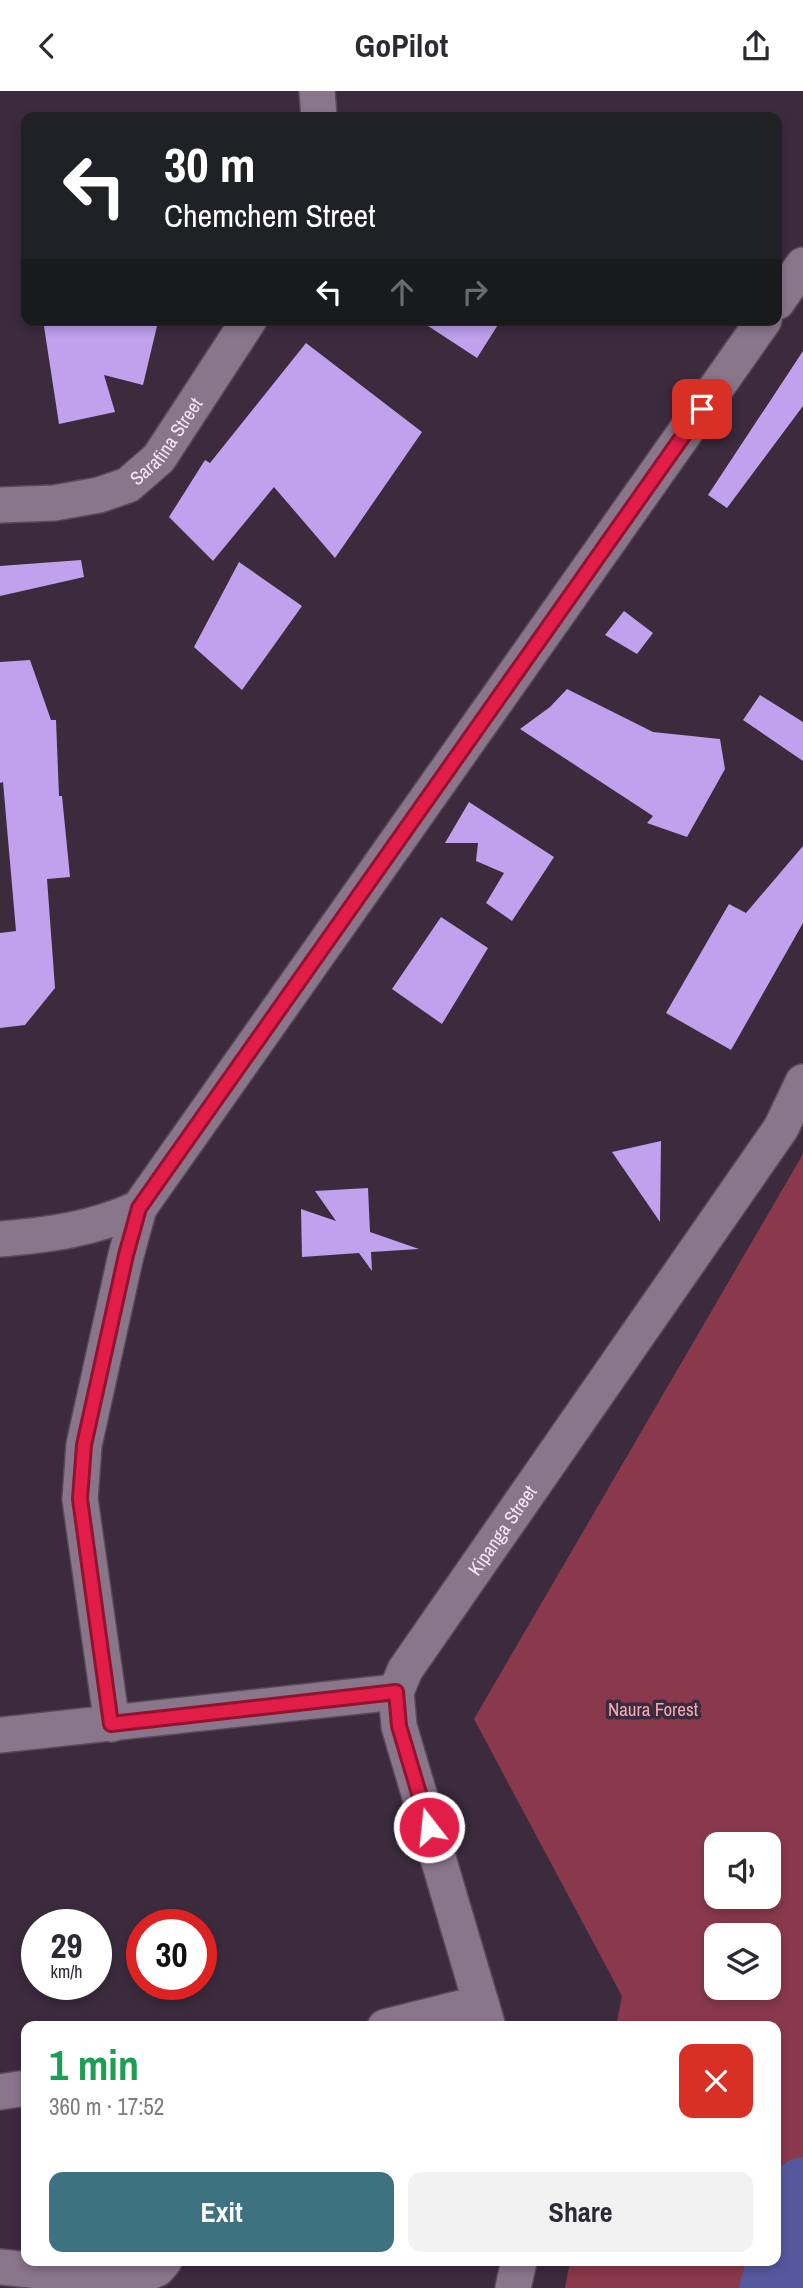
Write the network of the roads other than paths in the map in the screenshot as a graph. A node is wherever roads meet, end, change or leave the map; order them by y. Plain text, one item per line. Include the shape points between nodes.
1 (317, 91) edge
2 (319, 112) edge
3 (803, 265) edge
4 (782, 295) edge
5 (245, 326) edge
6 (760, 326) edge
7 (0, 506) edge
8 (803, 1081) edge
9 (125, 1215) junction
10 (0, 1239) edge
11 (396, 1692) junction
12 (111, 1724) junction
13 (0, 1735) edge
14 (484, 2015) edge
15 (434, 2021) edge
16 (21, 2089) edge
17 (0, 2092) edge
18 (160, 2266) edge
19 (518, 2266) edge
20 (0, 2267) edge
21 (513, 2288) edge

1 - 2 street
3 - 4 street
5 - 7 street, Sarafina Street via 159,457 128,485 54,503
6 - 9 street
8 - 11 street, Kipanga Street via 781,1128 405,1670
9 - 10 street via 58,1234
9 - 12 street via 126,1255 84,1445 80,1499
11 - 12 street
11 - 14 street via 399,1726
12 - 13 street
14 - 15 street
16 - 17 street
18 - 20 street via 129,2280
19 - 21 street

